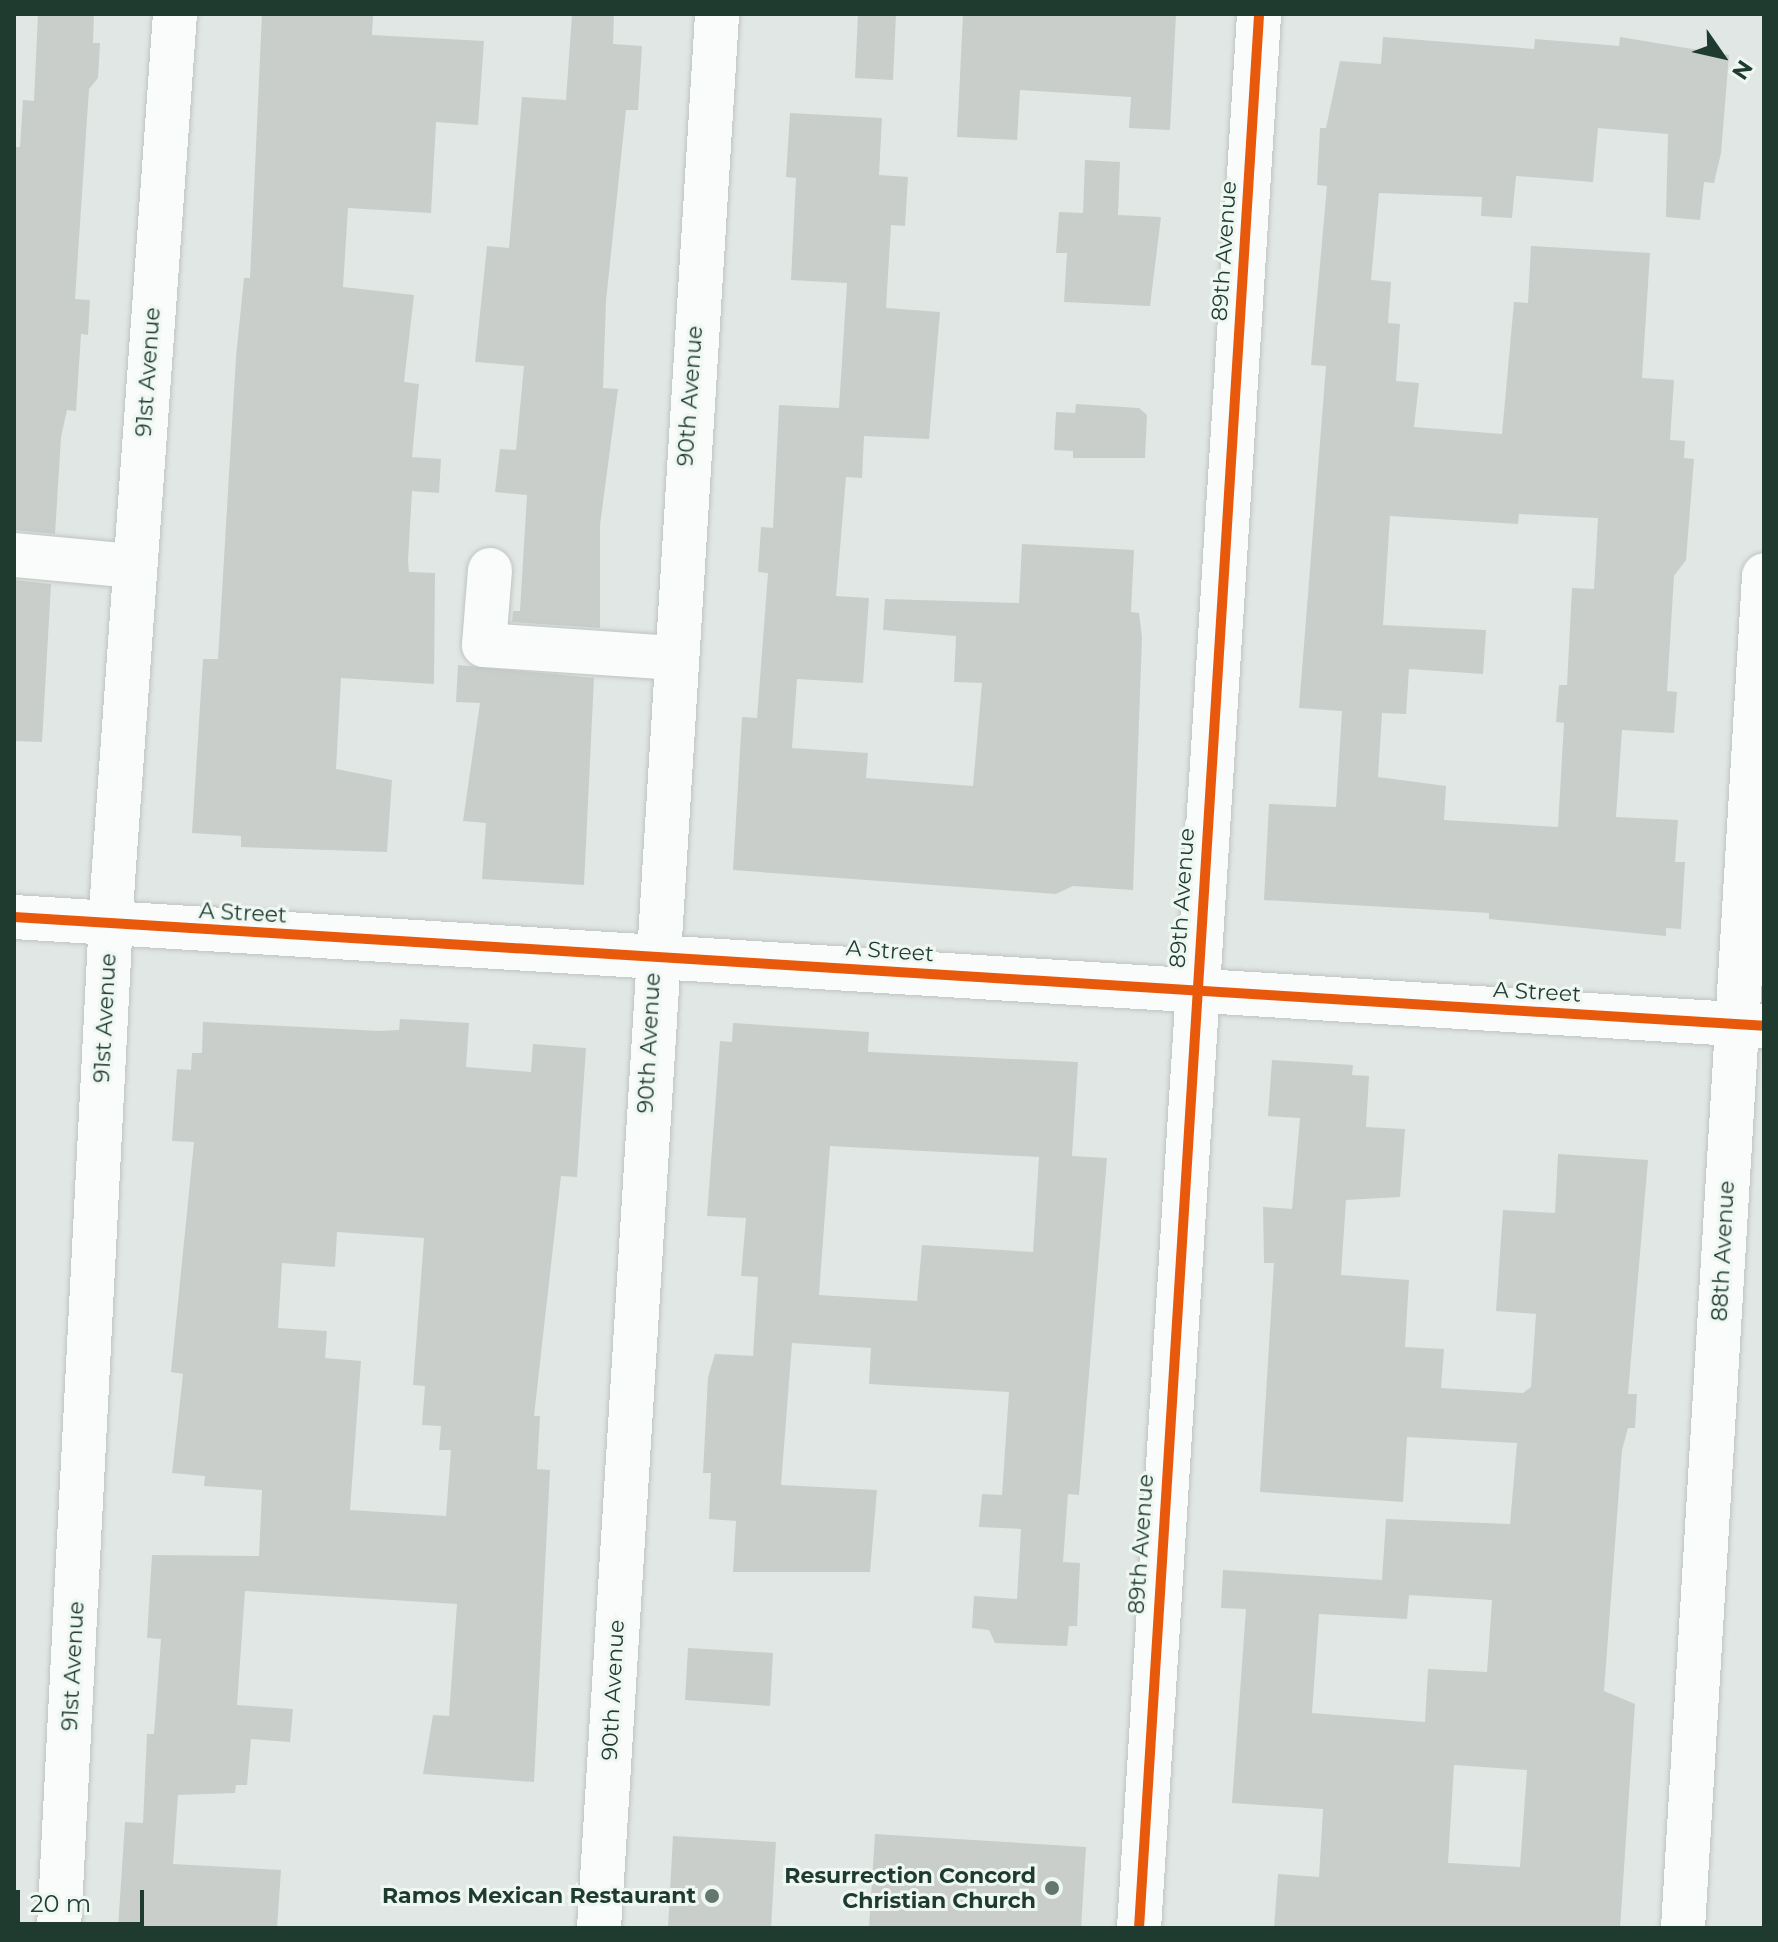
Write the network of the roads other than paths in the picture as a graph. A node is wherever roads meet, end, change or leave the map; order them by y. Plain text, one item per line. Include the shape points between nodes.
1 (175, 14) edge
2 (717, 14) edge
3 (1259, 14) edge
4 (14, 555) edge
5 (133, 566) junction
6 (490, 570) dead end
7 (1764, 575) edge
8 (673, 658) junction
9 (14, 917) edge
10 (110, 925) junction
11 (654, 957) junction
12 (1195, 992) junction
13 (1751, 1025) edge
14 (59, 1928) edge
15 (599, 1928) edge
16 (1139, 1928) edge
17 (1683, 1928) edge

1 - 5 street, 91st Avenue
2 - 8 street, 90th Avenue
3 - 12 street, 89th Avenue
4 - 5 street
5 - 10 street, 91st Avenue
6 - 8 street via 484,645
7 - 13 street, 88th Avenue
8 - 11 street, 90th Avenue
9 - 10 street, A Street
10 - 11 street, A Street
10 - 14 street, 91st Avenue
11 - 12 street, A Street
11 - 15 street, 90th Avenue
12 - 13 street, A Street
12 - 16 street, 89th Avenue
13 - 17 street, 88th Avenue

